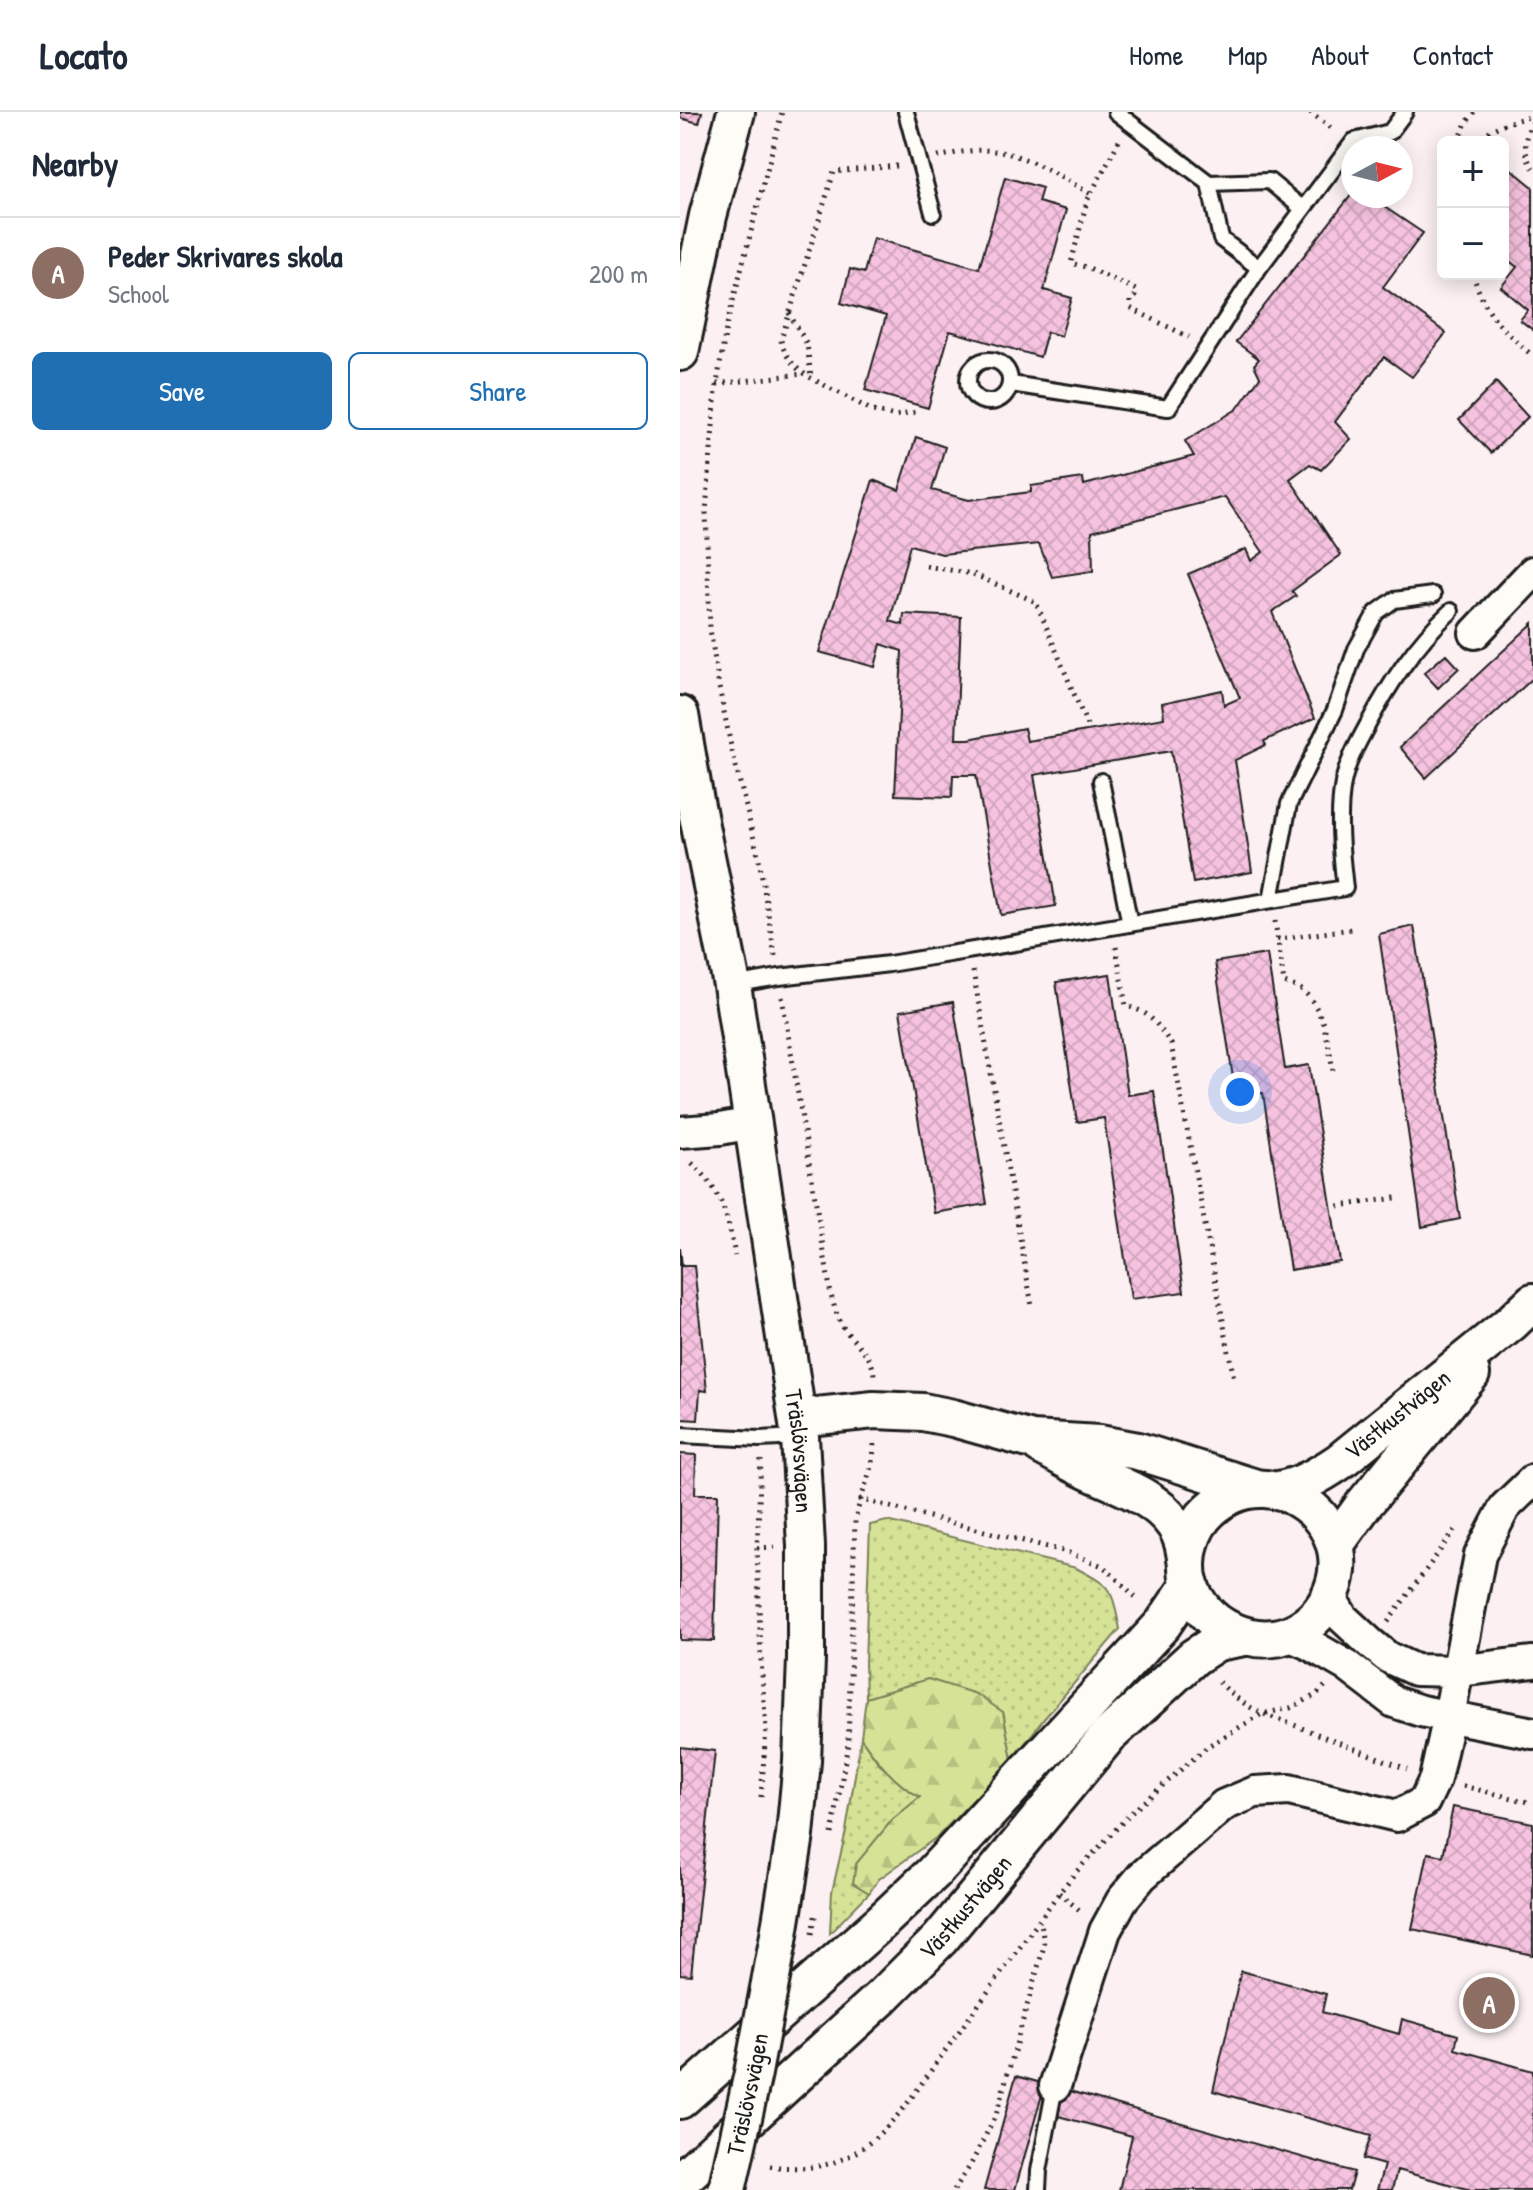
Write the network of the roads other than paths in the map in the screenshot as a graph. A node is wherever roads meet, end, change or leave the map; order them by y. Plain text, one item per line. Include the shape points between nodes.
1 (736, 112) edge
2 (906, 112) edge
3 (1116, 112) edge
4 (1405, 112) edge
5 (1209, 183) junction
6 (1303, 209) junction
7 (933, 213) dead end
8 (1259, 268) junction
9 (680, 352) edge
10 (1011, 384) dead end
11 (1533, 572) edge
12 (1433, 595) dead end
13 (1451, 611) dead end
14 (1475, 633) dead end
15 (680, 715) edge
16 (1101, 781) dead end
17 (1271, 900) junction
18 (1130, 924) junction
19 (732, 985) junction
20 (752, 1123) junction
21 (685, 1146) edge
22 (1522, 1313) edge
23 (799, 1427) junction
24 (680, 1435) edge
25 (1032, 1440) junction
26 (1533, 1480) edge
27 (1269, 1489) junction
28 (1335, 1545) junction
29 (1188, 1574) junction
30 (1330, 1597) junction
31 (1288, 1635) junction
32 (1244, 1637) junction
33 (1533, 1662) edge
34 (1457, 1671) junction
35 (1449, 1716) junction
36 (1533, 1733) edge
37 (1055, 2086) joint
38 (680, 2100) edge
39 (680, 2181) edge
40 (727, 2190) edge
41 (1038, 2190) edge

1 - 9 street
2 - 7 lane
3 - 5 lane
4 - 6 lane via 1390,132 1354,141
5 - 6 lane via 1269,181
5 - 8 lane via 1221,239
6 - 8 lane
8 - 10 lane via 1168,408
11 - 14 street
12 - 17 lane via 1394,600 1376,613 1356,649 1335,710 1289,804
13 - 17 lane via 1392,680 1354,751 1342,796 1345,888
15 - 19 street, Träslövsvägen
16 - 18 lane
17 - 18 lane
18 - 19 lane
19 - 20 street, Träslövsvägen
20 - 21 street via 720,1129
20 - 23 street, Träslövsvägen
22 - 27 street, Västkustvägen via 1339,1462 1315,1478
22 - 28 street, Västkustvägen
23 - 24 lane via 760,1439
23 - 25 street via 874,1410 923,1412
23 - 40 street, Träslövsvägen, bridge via 806,1546 802,1761 778,1941
25 - 27 street via 1138,1451
25 - 29 street via 1165,1513 1183,1540
26 - 34 street via 1505,1507 1480,1555
27 - 28 street via 1298,1497 1314,1510
27 - 29 street via 1240,1492 1208,1512 1189,1546
28 - 30 street via 1337,1572
29 - 32 street via 1201,1608 1220,1626
29 - 38 street, Västkustvägen via 1163,1624 933,1873
30 - 31 street via 1305,1626
30 - 34 street via 1343,1618 1387,1657 1415,1670
31 - 32 street
31 - 35 street via 1347,1666 1394,1702
32 - 39 street, Västkustvägen via 1217,1642 1194,1657 1108,1736 940,1939
33 - 34 street
34 - 35 street
35 - 36 street
35 - 37 street via 1435,1779 1424,1802 1397,1816 1289,1790 1255,1792 1224,1805 1142,1876 1105,1931
37 - 41 lane

